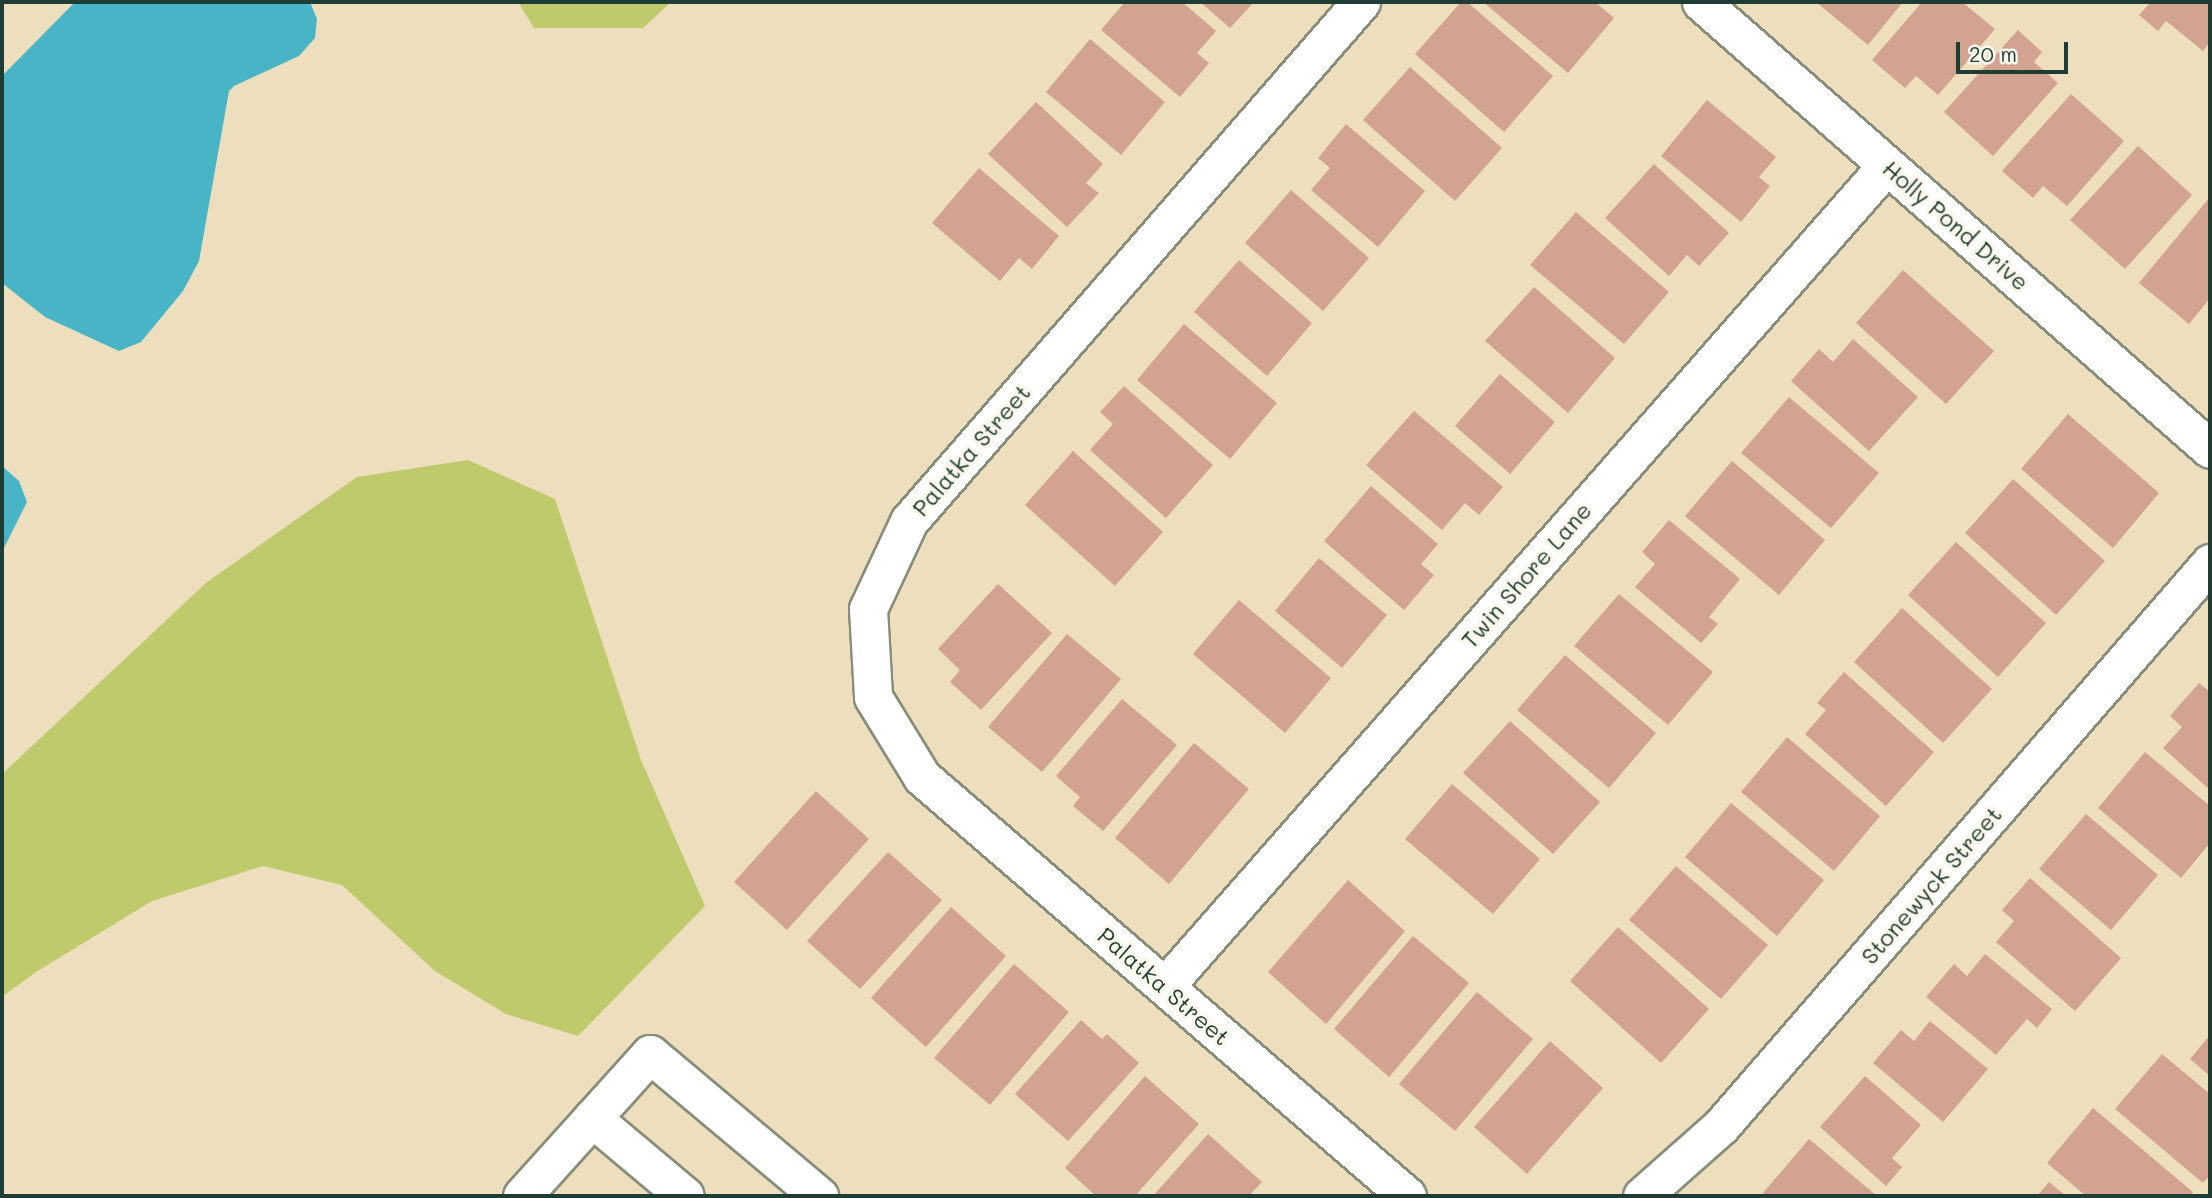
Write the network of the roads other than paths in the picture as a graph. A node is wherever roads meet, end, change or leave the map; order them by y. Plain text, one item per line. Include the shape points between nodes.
1 (1361, 2) edge
2 (1701, 2) edge
3 (1887, 165) junction
4 (2210, 449) edge
5 (2210, 563) edge
6 (1165, 986) junction
7 (592, 1118) junction
8 (532, 1193) edge
9 (685, 1196) edge
10 (819, 1196) edge
11 (1407, 1196) edge
12 (1642, 1196) edge

1 - 6 street, Palatka Street via 909,521 868,609 873,697 922,777
2 - 3 street, Holly Pond Drive
3 - 4 street, Holly Pond Drive
3 - 6 street, Twin Shore Lane
5 - 12 street, Stonewyck Street via 1721,1126
6 - 11 street, Palatka Street
7 - 8 street
7 - 9 street
7 - 10 street via 650,1054

